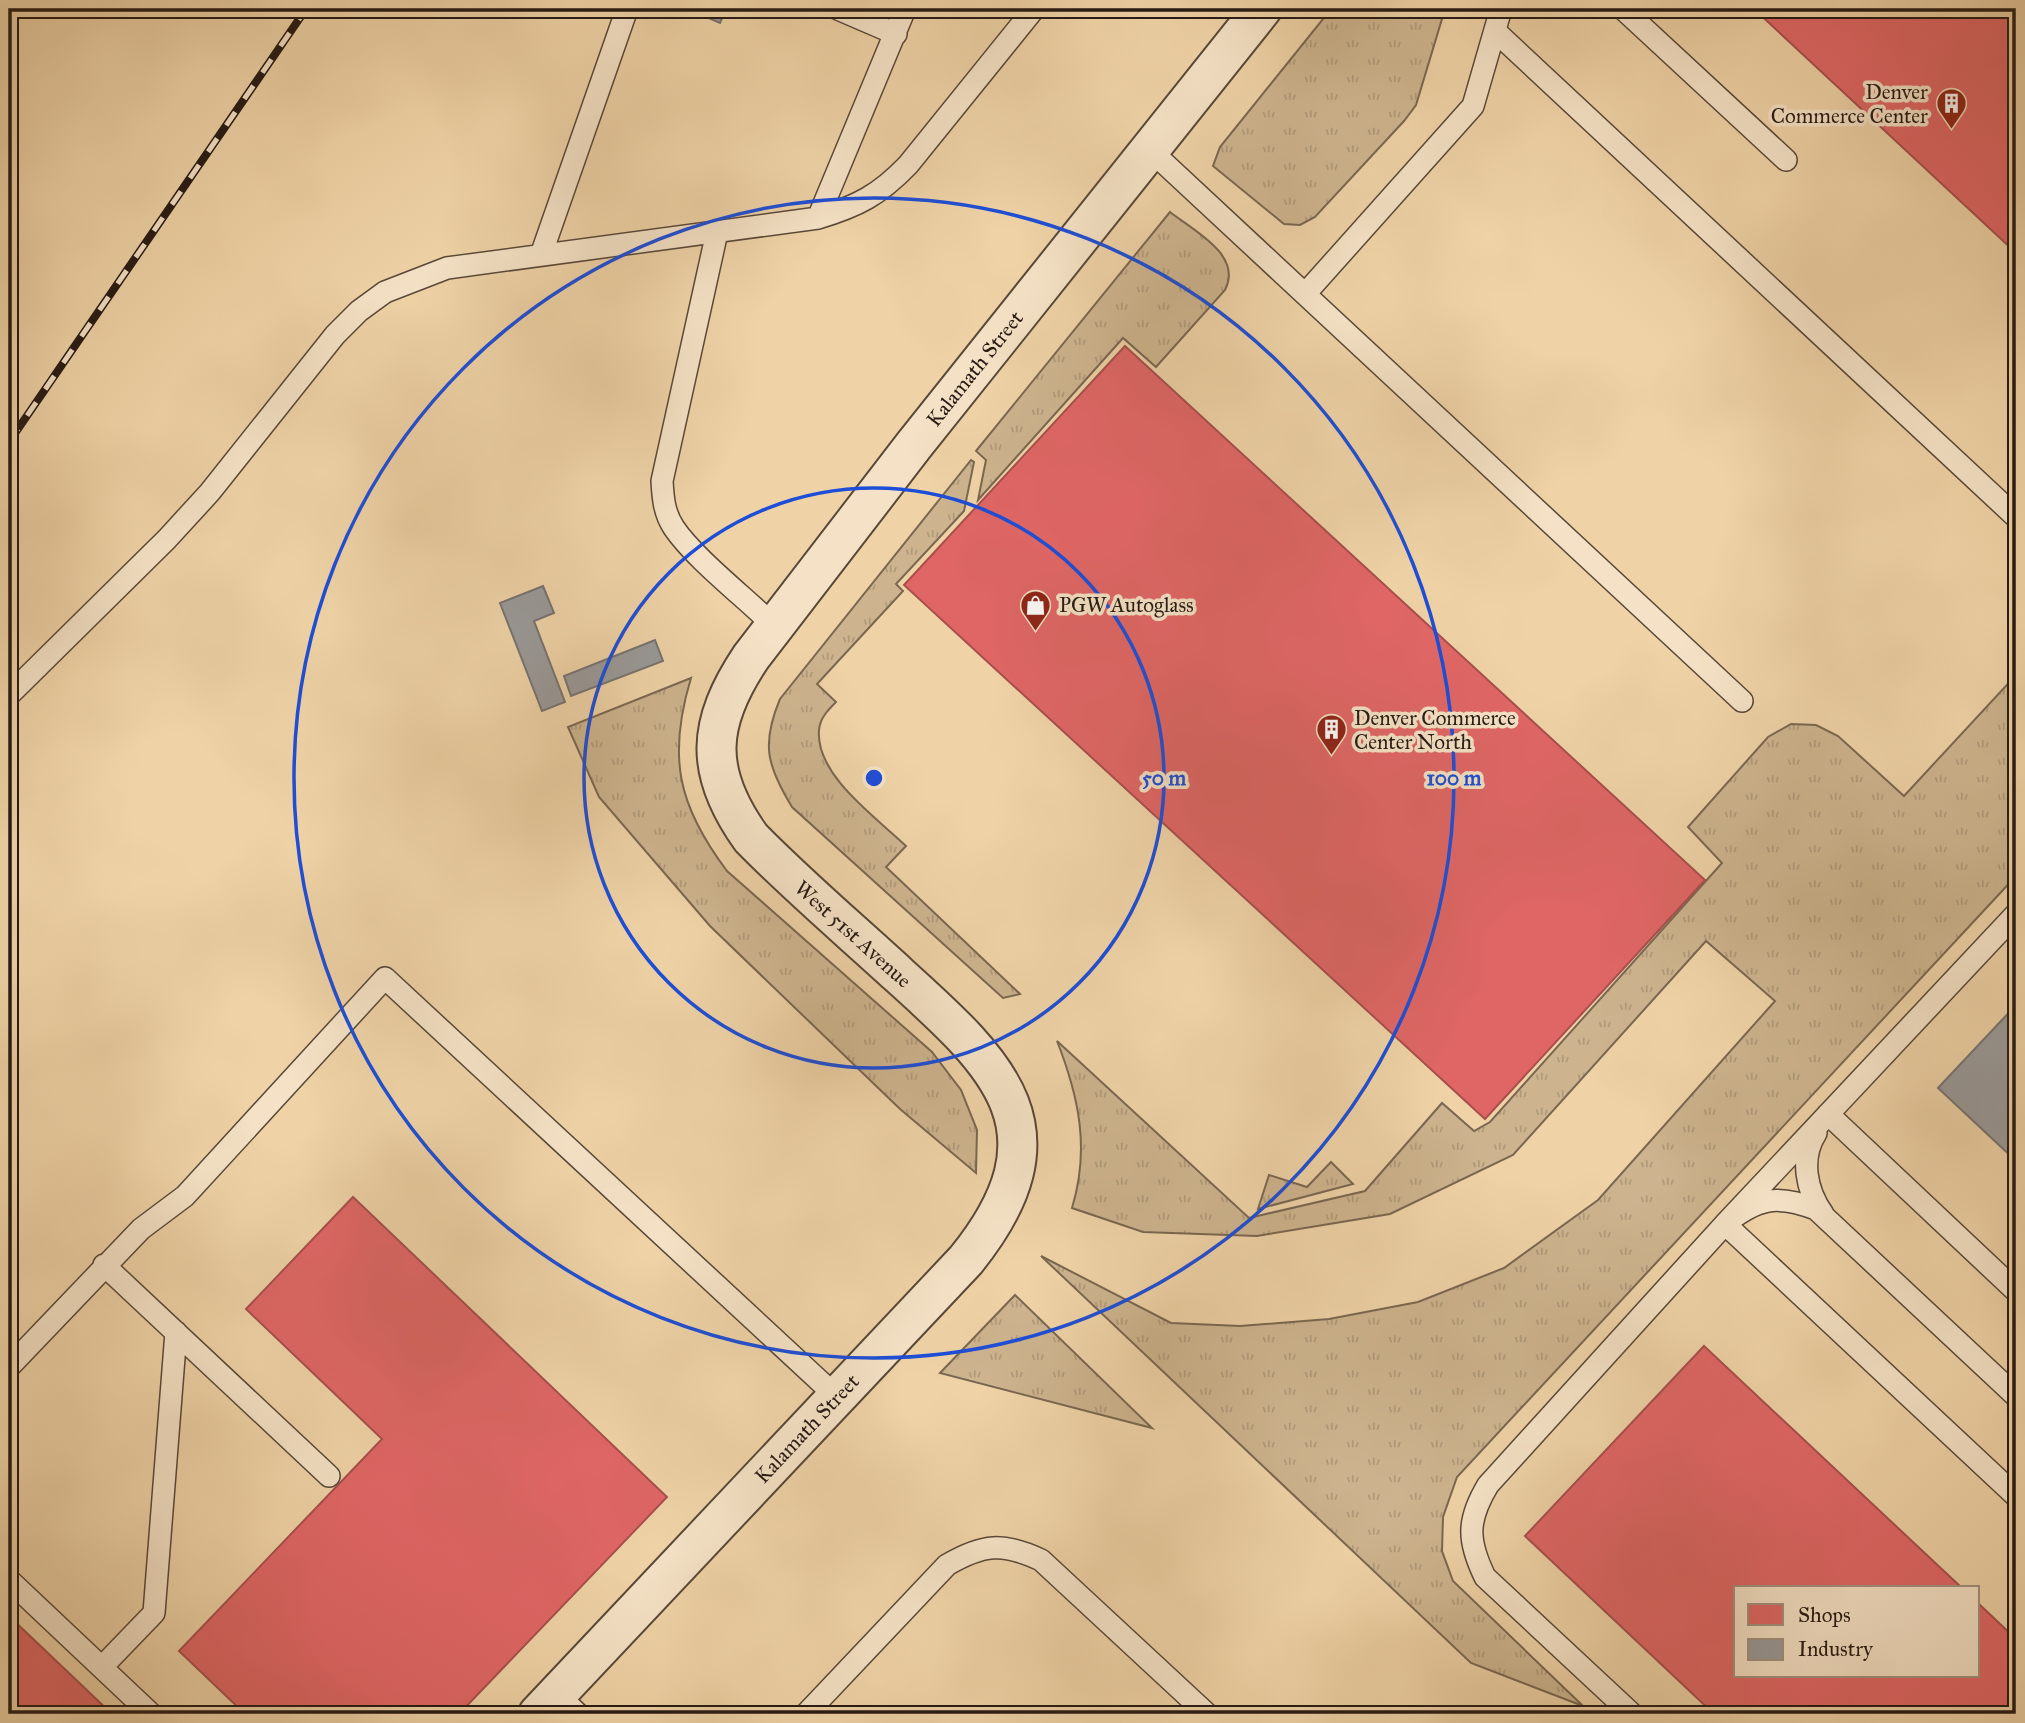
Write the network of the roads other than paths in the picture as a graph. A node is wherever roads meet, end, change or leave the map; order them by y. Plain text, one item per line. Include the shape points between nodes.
1 (627, 9) edge
2 (838, 9) edge
3 (905, 9) edge
4 (1034, 9) edge
5 (1262, 9) edge
6 (1501, 9) edge
7 (1623, 9) edge
8 (1495, 31) junction
9 (896, 34) junction
10 (1149, 149) junction
11 (1786, 160) dead end
12 (818, 218) junction
13 (717, 232) junction
14 (541, 256) junction
15 (1305, 293) junction
16 (2016, 517) edge
17 (775, 626) junction
18 (9, 695) edge
19 (1742, 701) dead end
20 (717, 741) joint
21 (2016, 914) edge
22 (1013, 1114) joint
23 (1826, 1117) junction
24 (1827, 1217) junction
25 (1725, 1224) junction
26 (104, 1265) junction
27 (2016, 1291) edge
28 (176, 1332) junction
29 (9, 1367) edge
30 (2016, 1396) edge
31 (838, 1398) junction
32 (329, 1476) dead end
33 (2016, 1496) edge
34 (9, 1580) edge
35 (102, 1667) junction
36 (558, 1708) edge
37 (151, 1714) edge
38 (806, 1714) edge
39 (1207, 1714) edge
40 (1632, 1714) edge

1 - 14 lane
2 - 9 lane
3 - 9 lane
4 - 12 lane via 886,187 855,207
5 - 10 street, Kalamath Street
6 - 8 lane
7 - 11 lane
8 - 15 lane via 1473,106
8 - 16 lane
9 - 12 lane
10 - 15 lane
10 - 17 street, Kalamath Street
12 - 13 lane
13 - 14 lane
13 - 17 lane via 662,481 663,506 690,545
14 - 18 lane via 447,268 385,292 359,311 211,492
15 - 19 lane
17 - 20 street, Kalamath Street via 730,689
20 - 22 street, West 51st Avenue via 723,791 751,838 970,1041 999,1079
21 - 23 lane
22 - 31 street, Kalamath Street via 1017,1165 1009,1194 992,1226
23 - 24 lane via 1811,1141 1806,1165 1810,1190
23 - 25 lane
23 - 27 lane
24 - 25 lane via 1792,1200 1768,1200 1745,1208
24 - 30 lane
25 - 33 lane
25 - 40 lane via 1488,1485 1475,1506 1470,1530 1474,1555 1485,1577
26 - 28 lane
26 - 29 lane
26 - 31 lane via 185,1196 385,978
28 - 32 lane
28 - 35 lane via 154,1613
31 - 36 street, Kalamath Street
34 - 35 lane
35 - 37 lane
38 - 39 lane via 947,1565 970,1552 994,1547 1018,1549 1041,1560

